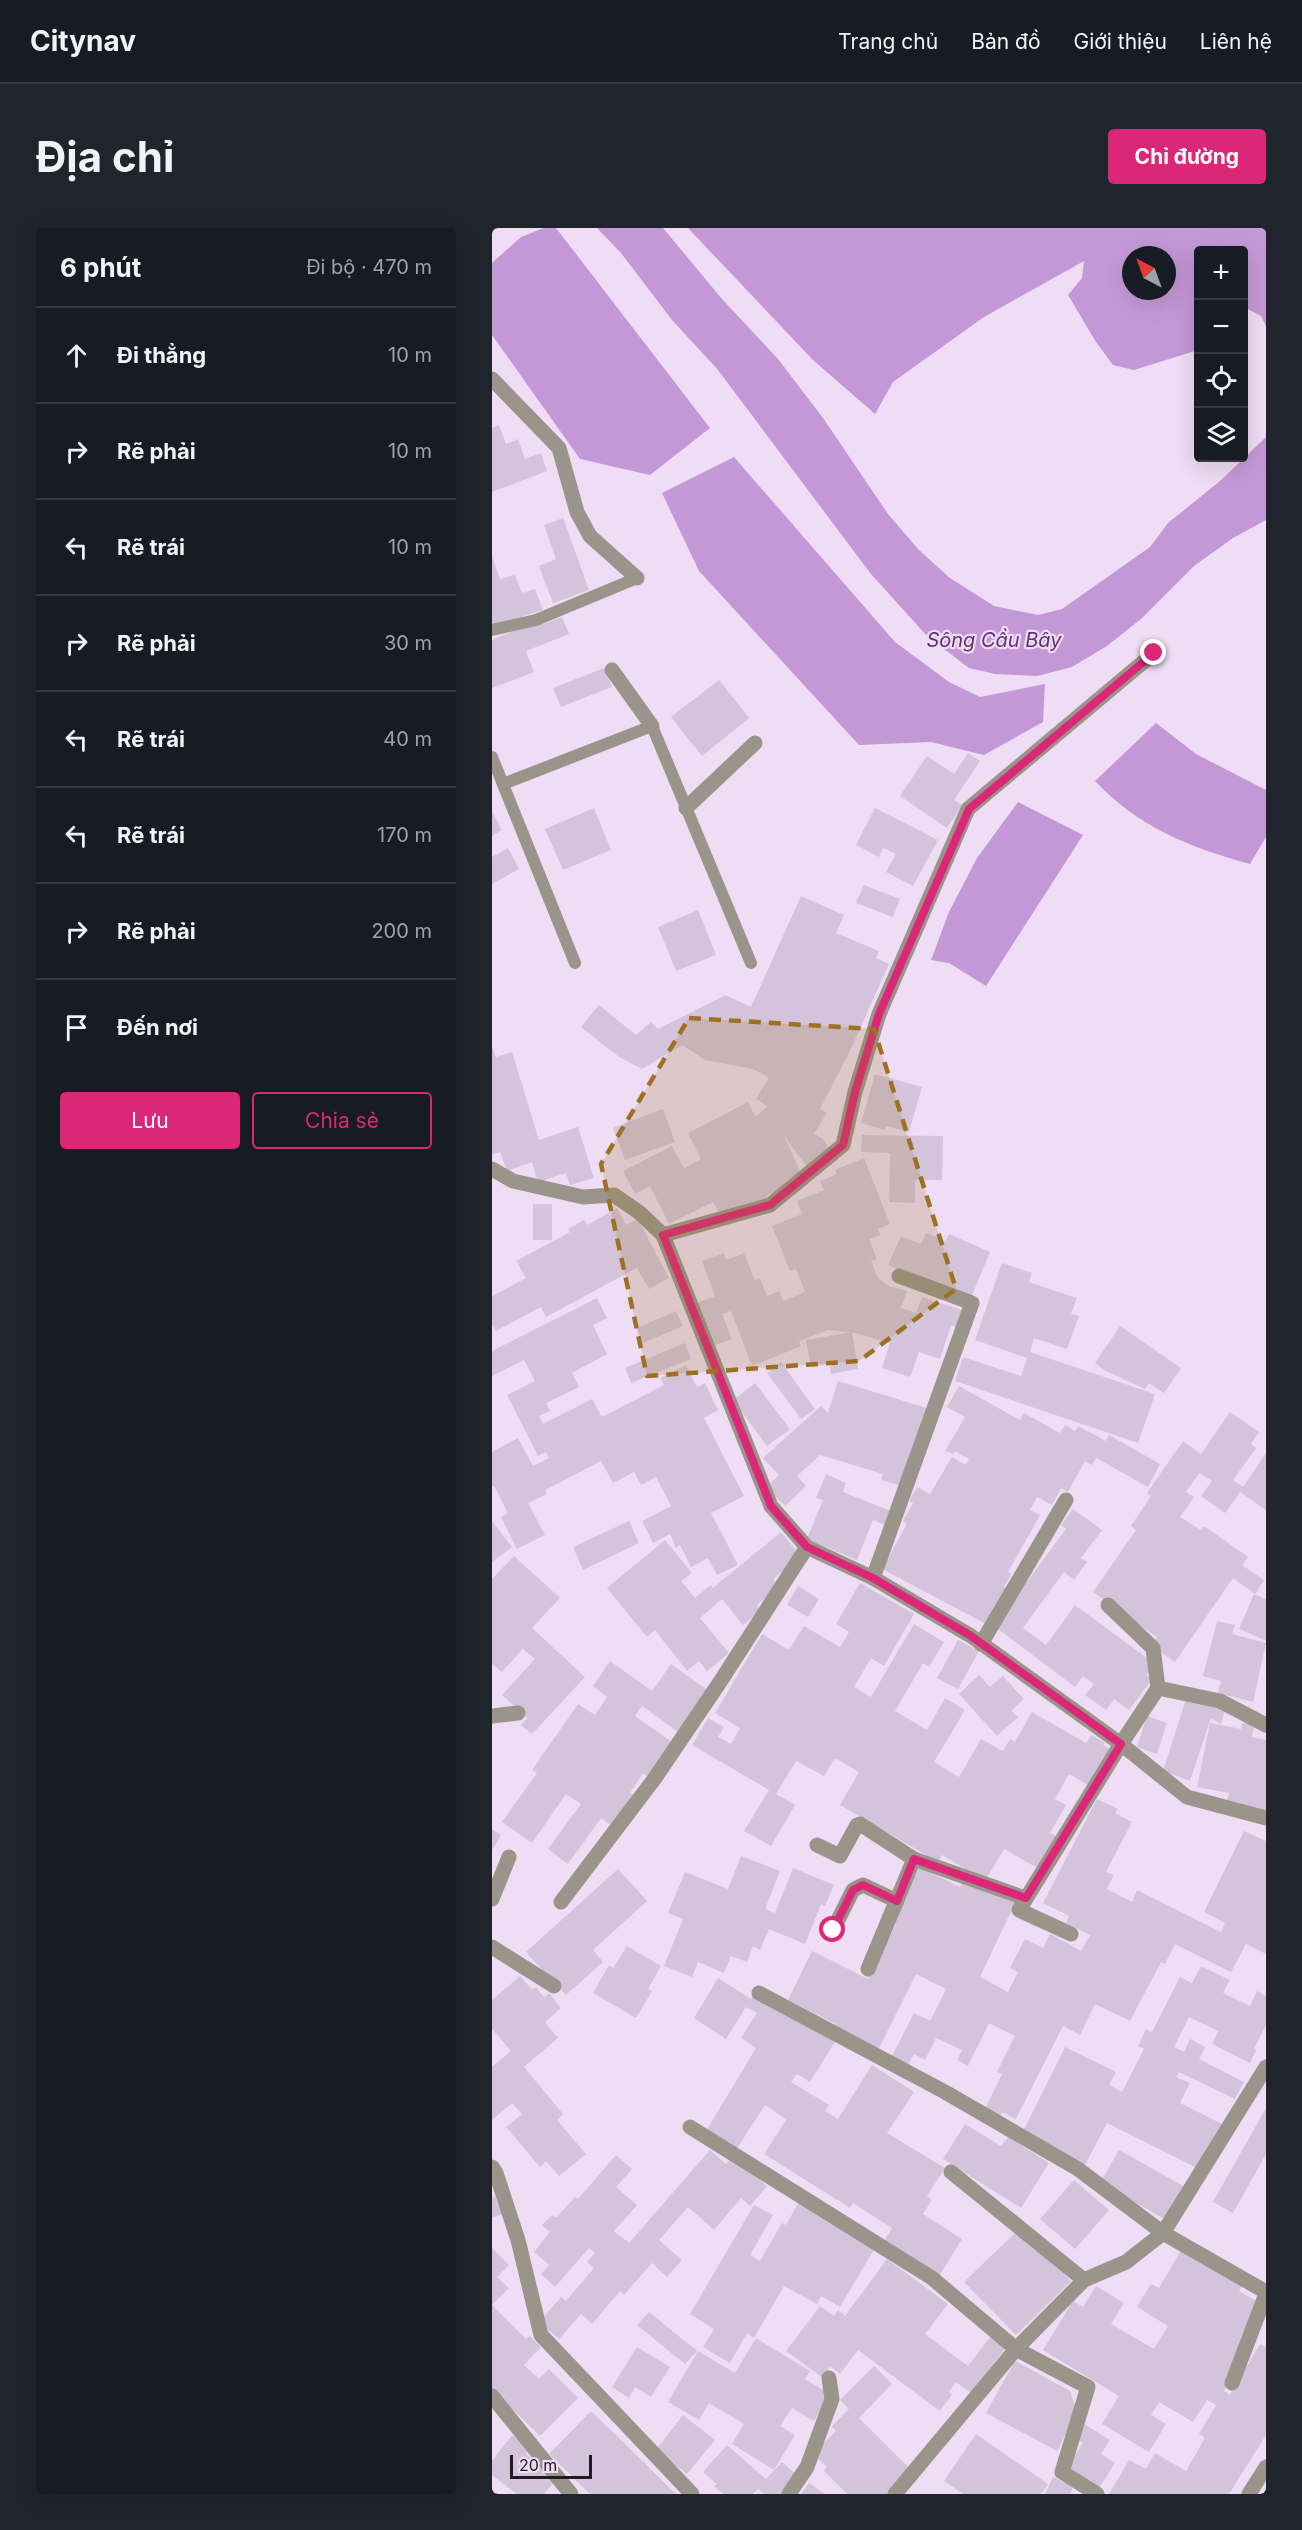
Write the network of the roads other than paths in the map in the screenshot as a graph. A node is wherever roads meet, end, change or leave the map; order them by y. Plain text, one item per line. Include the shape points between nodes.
1 (492, 379) edge
2 (637, 578) joint
3 (492, 630) edge
4 (1154, 653) dead end
5 (612, 670) dead end
6 (652, 726) junction
7 (755, 743) dead end
8 (492, 757) edge
9 (503, 784) junction
10 (686, 808) junction
11 (575, 963) dead end
12 (751, 963) dead end
13 (492, 1169) edge
14 (663, 1235) junction
15 (899, 1276) dead end
16 (1066, 1500) dead end
17 (807, 1547) junction
18 (873, 1578) junction
19 (1108, 1605) dead end
20 (981, 1644) junction
21 (1158, 1688) junction
22 (518, 1713) dead end
23 (492, 1716) edge
24 (1266, 1725) edge
25 (1121, 1744) junction
26 (1266, 1818) edge
27 (817, 1845) dead end
28 (509, 1857) dead end
29 (914, 1859) junction
30 (1026, 1898) junction
31 (492, 1899) edge
32 (897, 1901) junction
33 (561, 1902) dead end
34 (833, 1930) dead end
35 (1071, 1934) dead end
36 (492, 1947) edge
37 (868, 1970) dead end
38 (554, 1986) dead end
39 (759, 1993) dead end
40 (1266, 2067) edge
41 (690, 2127) dead end
42 (492, 2167) edge
43 (951, 2172) dead end
44 (1163, 2234) junction
45 (1084, 2280) junction
46 (1266, 2293) edge
47 (1016, 2349) junction
48 (829, 2378) dead end
49 (1232, 2383) dead end
50 (492, 2396) edge
51 (1266, 2467) edge
52 (571, 2494) edge
53 (692, 2494) edge
54 (789, 2494) edge
55 (895, 2494) edge
56 (1097, 2494) edge
57 (1250, 2494) edge

1 - 2 street via 559,448 577,512 590,536
2 - 3 lane via 536,620
4 - 14 street via 969,809 879,1014 843,1145 770,1205
5 - 6 street
6 - 9 lane
6 - 10 lane
7 - 10 street
8 - 9 lane
9 - 11 lane
10 - 12 lane
13 - 14 street via 513,1180 583,1197 614,1195
14 - 17 street via 771,1506
15 - 18 street via 972,1303
16 - 20 street
17 - 18 street
17 - 33 street via 654,1778
18 - 20 street
19 - 21 street via 1153,1648
20 - 25 street
21 - 24 street via 1220,1701
21 - 25 street
22 - 23 street
25 - 26 street via 1187,1797
25 - 30 street
27 - 29 street via 840,1856 860,1824
28 - 31 street
29 - 30 street
29 - 32 street
30 - 35 street via 1019,1910
32 - 34 street via 863,1885 857,1886
32 - 37 street
36 - 38 street
39 - 44 street via 945,2092 1078,2169
40 - 44 street
41 - 47 street via 932,2278
42 - 53 street via 518,2240 541,2335
43 - 45 street
44 - 45 street via 1126,2262
44 - 46 street
45 - 47 street
46 - 49 street
47 - 55 street
47 - 56 street via 1088,2387 1062,2472
48 - 54 street via 832,2399 807,2467
50 - 52 street
51 - 57 street

